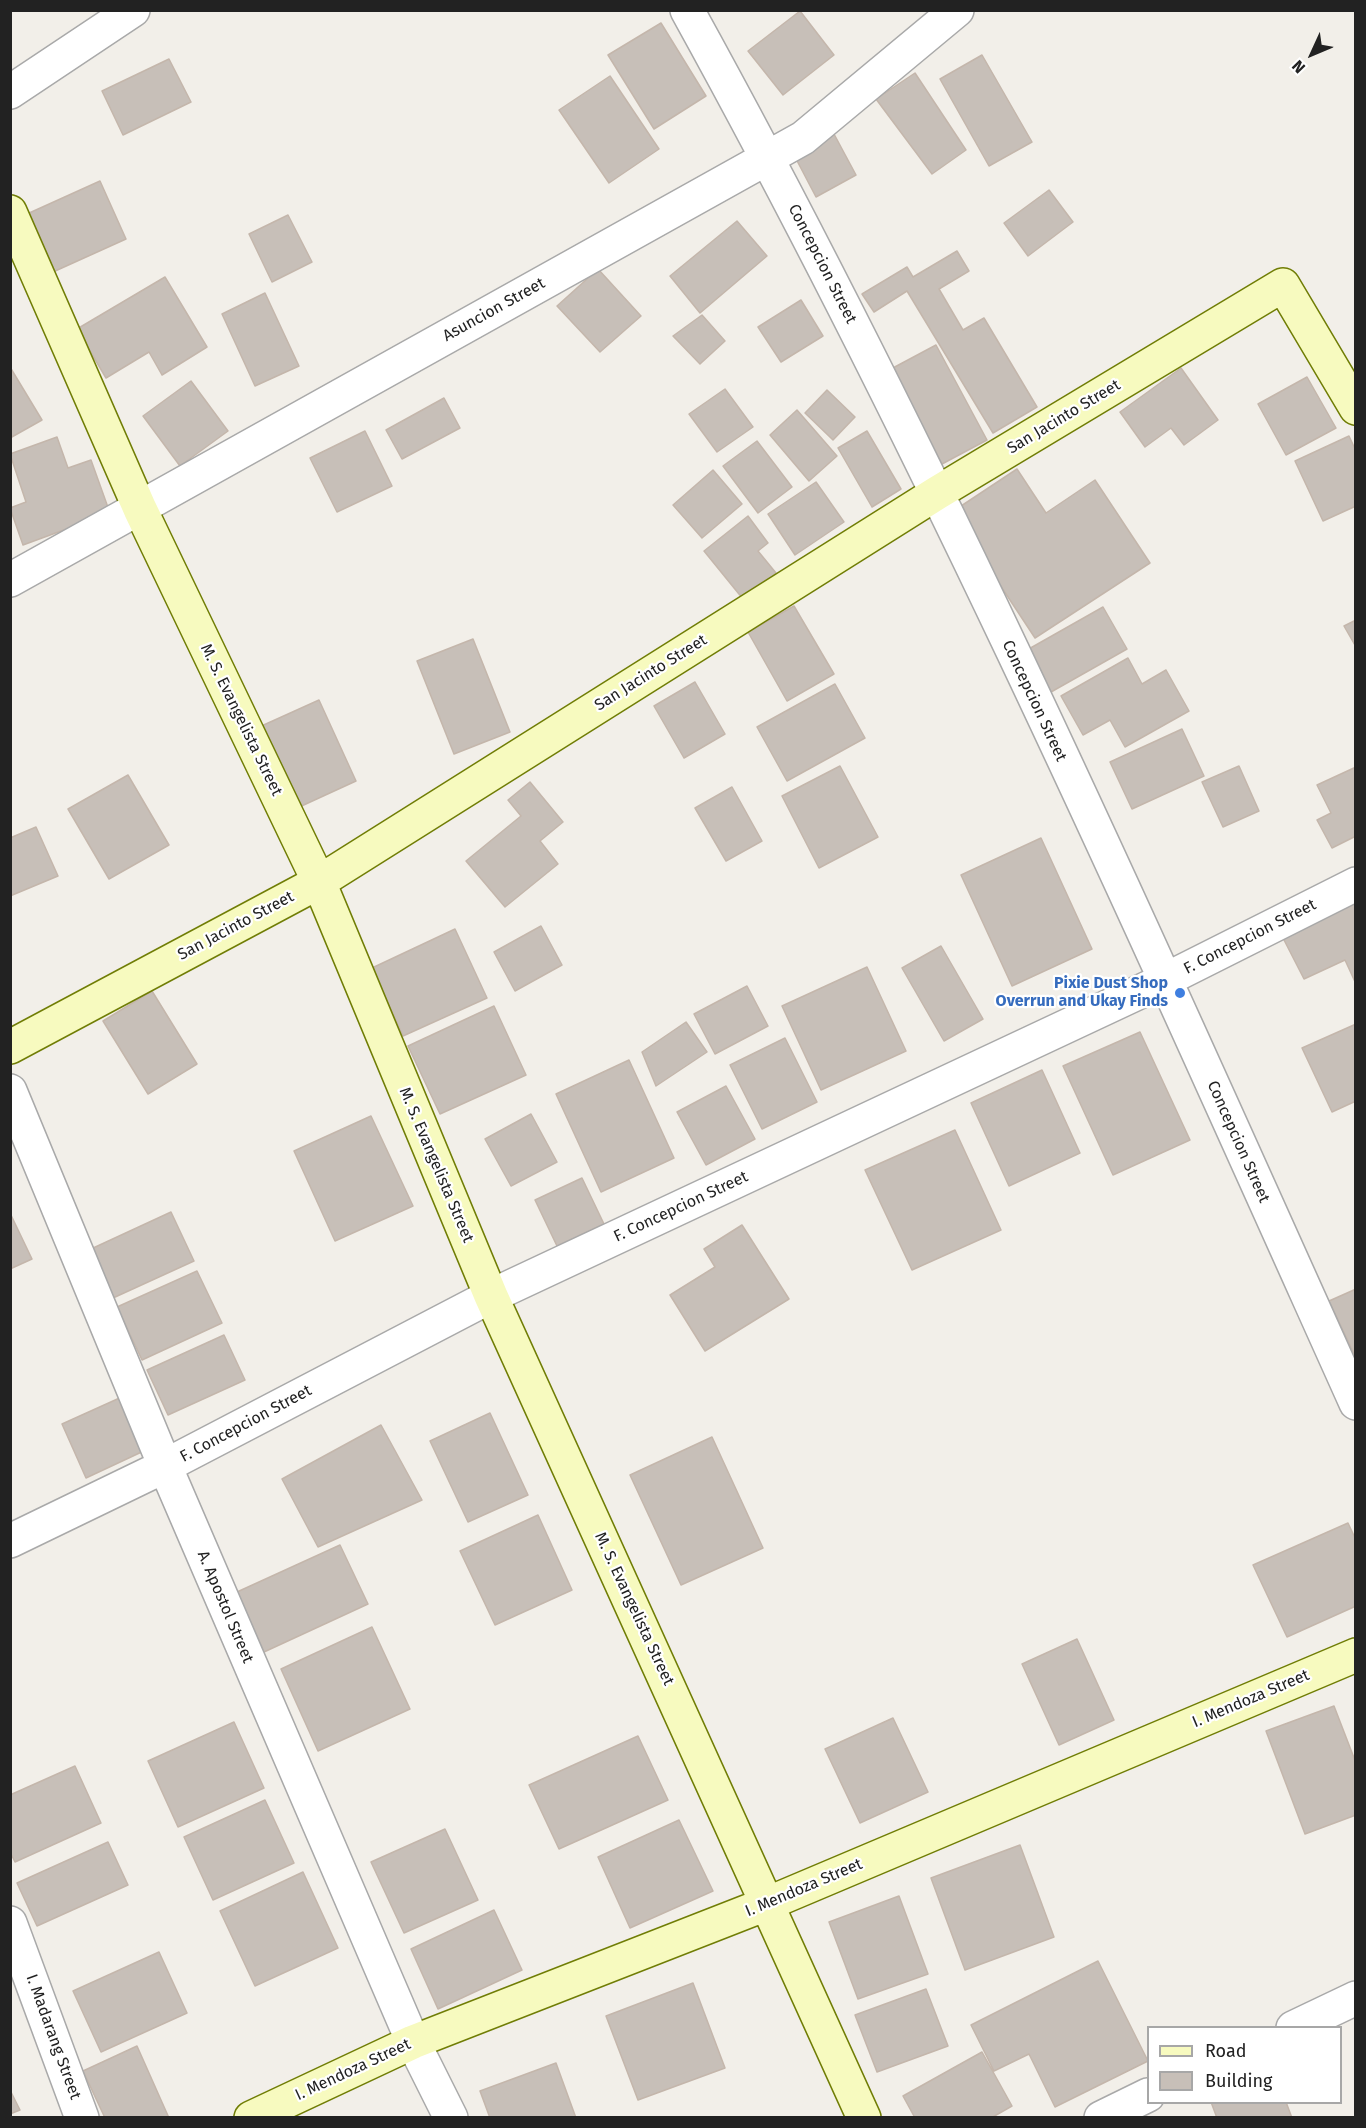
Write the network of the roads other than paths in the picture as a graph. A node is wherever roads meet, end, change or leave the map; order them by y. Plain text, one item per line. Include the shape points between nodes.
1 (134, 10) edge
2 (687, 10) edge
3 (957, 10) edge
4 (10, 92) edge
5 (768, 156) junction
6 (10, 212) edge
7 (1356, 408) edge
8 (937, 493) junction
9 (140, 509) junction
10 (10, 580) edge
11 (319, 882) junction
12 (1356, 884) edge
13 (1165, 980) junction
14 (10, 1047) edge
15 (10, 1091) edge
16 (491, 1296) junction
17 (1356, 1403) edge
18 (165, 1466) junction
19 (10, 1541) edge
20 (1356, 1655) edge
21 (769, 1903) junction
22 (10, 1923) edge
23 (1356, 1998) edge
24 (1297, 2026) edge
25 (413, 2042) junction
26 (1147, 2096) edge
27 (82, 2118) edge
28 (251, 2118) edge
29 (451, 2118) edge
30 (864, 2118) edge
31 (1101, 2118) edge

1 - 4 street
2 - 5 street, Concepcion Street
3 - 5 street, Asuncion Street via 802,138
5 - 8 street, Concepcion Street
5 - 9 street, Asuncion Street
6 - 9 street, M. S. Evangelista Street
7 - 8 street, San Jacinto Street via 1283,285
8 - 11 street, San Jacinto Street
8 - 13 street, Concepcion Street
9 - 10 street, Asuncion Street
9 - 11 street, M. S. Evangelista Street
11 - 14 street, San Jacinto Street
11 - 16 street, M. S. Evangelista Street
12 - 13 street, F. Concepcion Street
13 - 16 street, F. Concepcion Street
13 - 17 street, Concepcion Street
15 - 18 street, A. Apostol Street
16 - 18 street, F. Concepcion Street
16 - 21 street, M. S. Evangelista Street
18 - 19 street, F. Concepcion Street
18 - 25 street, A. Apostol Street
20 - 21 street, I. Mendoza Street
21 - 25 street, I. Mendoza Street
21 - 30 street, M. S. Evangelista Street
22 - 27 street, I. Madarang Street
23 - 24 street
25 - 28 street, I. Mendoza Street
25 - 29 street, A. Apostol Street
26 - 31 street

